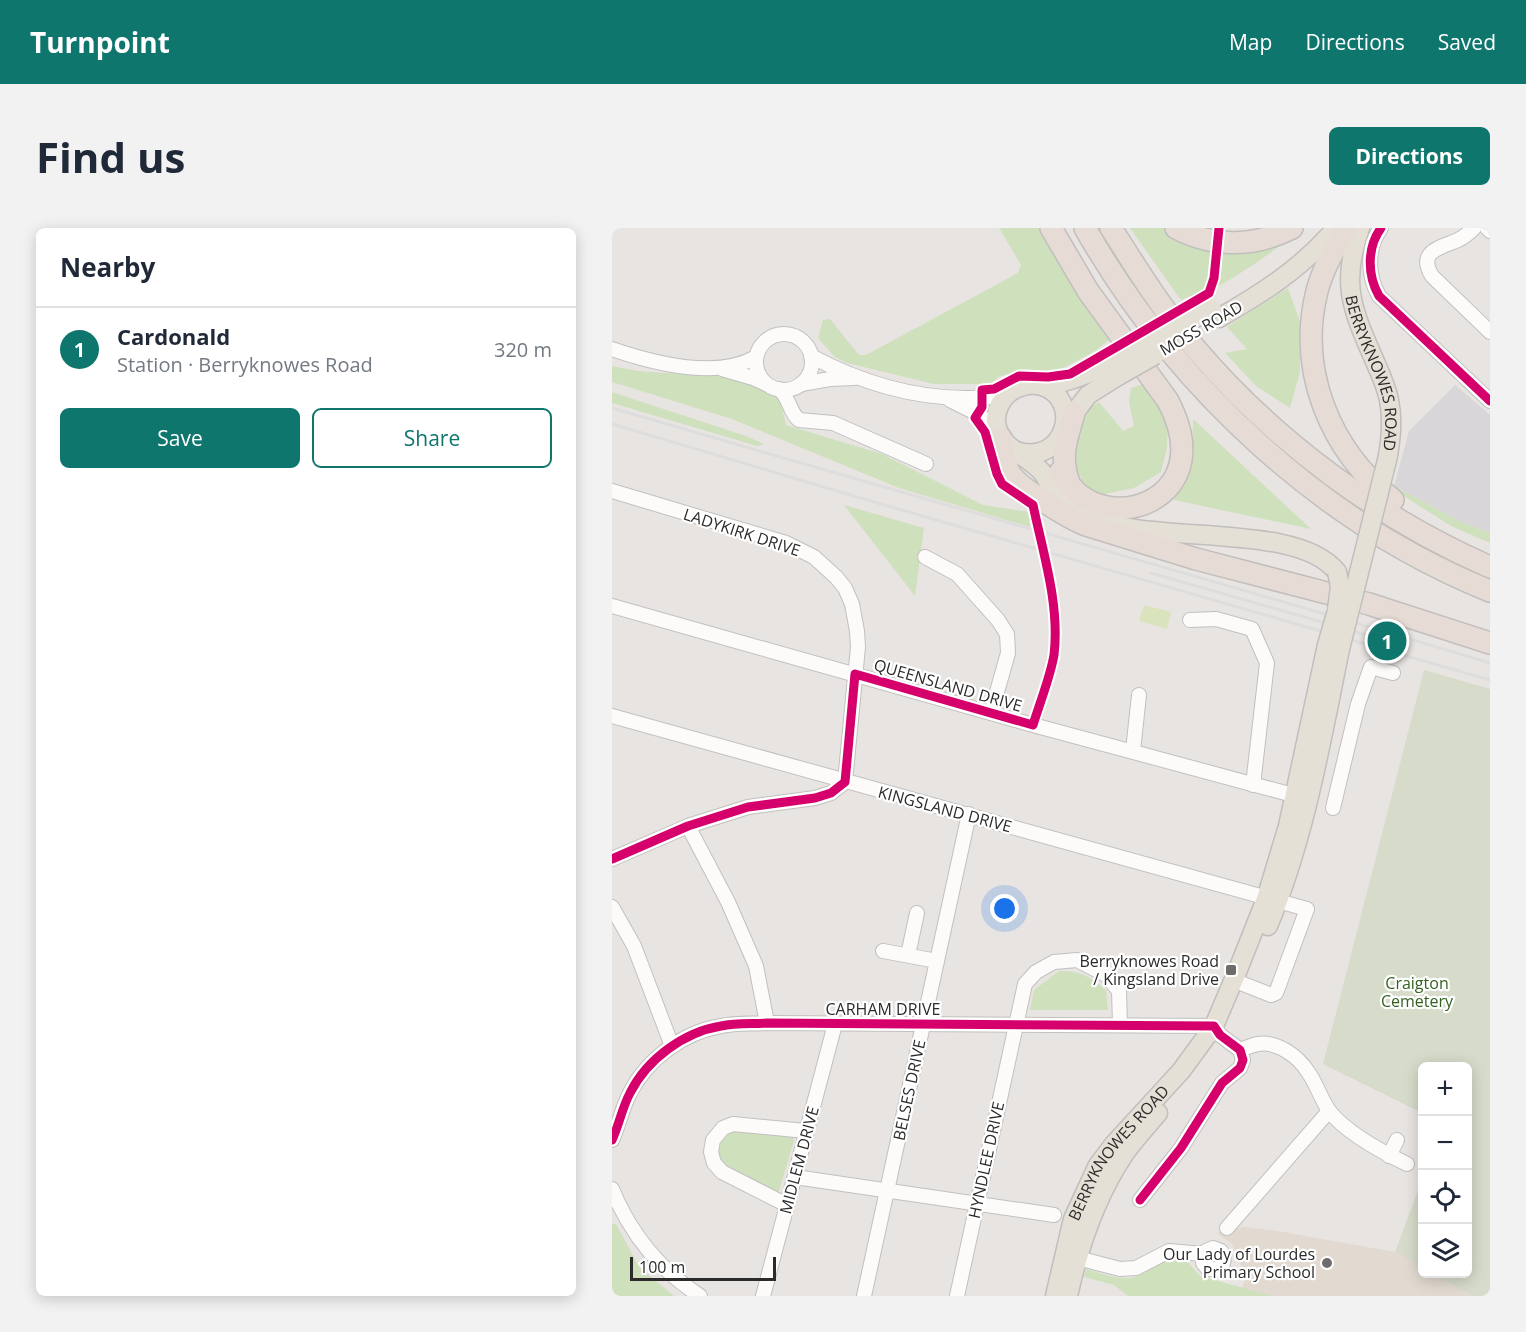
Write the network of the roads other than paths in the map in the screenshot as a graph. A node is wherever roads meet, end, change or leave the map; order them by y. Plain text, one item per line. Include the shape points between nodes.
1 (1051, 228) edge
2 (1085, 228) edge
3 (1111, 228) edge
4 (1176, 228) edge
5 (1292, 228) edge
6 (1320, 228) edge
7 (1336, 228) edge
8 (1346, 228) edge
9 (1360, 228) edge
10 (1381, 228) edge
11 (1474, 228) edge
12 (1216, 314) junction
13 (1490, 332) edge
14 (612, 349) edge
15 (811, 356) junction
16 (756, 357) junction
17 (717, 368) junction
18 (1113, 370) junction
19 (859, 378) junction
20 (1033, 385) junction
21 (797, 386) junction
22 (775, 388) junction
23 (1006, 395) junction
24 (949, 399) junction
25 (1490, 401) edge
26 (790, 403) junction
27 (1066, 425) junction
28 (1005, 439) junction
29 (926, 464) dead end
30 (1065, 477) junction
31 (612, 491) edge
32 (1291, 540) junction
33 (925, 557) dead end
34 (1490, 560) edge
35 (1490, 567) edge
36 (1355, 584) junction
37 (1490, 591) edge
38 (612, 606) edge
39 (1336, 614) junction
40 (1190, 620) dead end
41 (1490, 643) edge
42 (1333, 647) junction
43 (855, 674) junction
44 (1393, 674) dead end
45 (1139, 695) dead end
46 (992, 714) junction
47 (612, 716) edge
48 (1133, 751) junction
49 (815, 773) junction
50 (1307, 773) junction
51 (1339, 780) junction
52 (844, 782) junction
53 (1253, 785) junction
54 (815, 798) junction
55 (1302, 798) junction
56 (1333, 808) dead end
57 (969, 814) junction
58 (688, 826) junction
59 (612, 860) edge
60 (1272, 900) junction
61 (612, 907) edge
62 (917, 913) dead end
63 (883, 951) dead end
64 (908, 955) junction
65 (937, 961) junction
66 (1238, 982) junction
67 (767, 1023) junction
68 (835, 1024) junction
69 (923, 1024) junction
70 (1016, 1025) junction
71 (1120, 1025) junction
72 (1217, 1030) junction
73 (672, 1046) junction
74 (1240, 1050) junction
75 (1329, 1111) junction
76 (806, 1131) junction
77 (612, 1140) edge
78 (1397, 1140) dead end
79 (1389, 1155) junction
80 (1407, 1164) dead end
81 (795, 1177) junction
82 (612, 1189) edge
83 (887, 1191) junction
84 (1140, 1200) dead end
85 (977, 1204) junction
86 (787, 1205) junction
87 (1054, 1215) dead end
88 (1227, 1228) dead end
89 (1203, 1254) dead end
90 (1071, 1256) junction
91 (699, 1296) edge
92 (763, 1296) edge
93 (864, 1296) edge
94 (957, 1296) edge
95 (1055, 1296) edge
96 (1068, 1296) edge

1 - 30 highway via 1088,291 1168,401 1182,447 1172,483 1146,504 1122,509 1104,506 1081,496
2 - 37 highway via 1140,315 1173,356 1257,442 1358,520 1412,554
3 - 35 highway via 1156,298 1194,347 1275,428 1323,468 1389,514
4 - 5 highway via 1213,242 1233,243 1251,242
6 - 12 main road, MOSS ROAD via 1303,248
7 - 12 main road, MOSS ROAD via 1311,255 1256,297
8 - 34 highway via 1324,270 1311,330 1318,388 1333,429 1350,457 1390,498
9 - 36 main road, BERRYKNOWES ROAD, bridge via 1349,282 1358,324 1389,399 1391,422 1388,456
10 - 25 street via 1371,257 1371,276 1379,296
11 - 13 street via 1433,250 1427,264 1432,276
12 - 18 main road, MOSS ROAD, bridge
14 - 17 street via 651,361
15 - 16 street via 804,342 781,334 763,343
15 - 19 street
15 - 21 street via 810,370
16 - 17 street
16 - 22 street via 760,377
17 - 22 street
18 - 20 main road, MOSS ROAD via 1066,383
18 - 27 main road, MOSS ROAD
19 - 21 street
19 - 24 street
20 - 23 main road via 1018,387
20 - 27 main road via 1057,396 1065,411
21 - 22 street
21 - 26 street
22 - 26 street
23 - 24 street
23 - 28 main road via 996,414
24 - 28 street via 978,414
26 - 29 street via 799,420 833,423
27 - 28 main road via 1046,451 1026,454
27 - 30 highway
28 - 32 main road via 1039,469 1065,502 1104,523
28 - 41 highway via 1006,464 1014,479 1073,520 1196,559 1369,604
30 - 32 main road via 1073,496 1107,514 1249,529
31 - 43 street, LADYKIRK DRIVE via 786,543 814,556 845,588 852,604 857,631
32 - 36 main road via 1330,551
32 - 39 main road, bridge via 1337,572 1340,587
33 - 46 street via 957,574 1007,634 1008,653
36 - 39 main road, BERRYKNOWES ROAD, bridge
36 - 42 main road, BERRYKNOWES ROAD, bridge
38 - 43 street, QUEENSLAND DRIVE
39 - 42 main road, BERRYKNOWES ROAD, bridge
40 - 53 street via 1216,619 1252,629 1267,663
42 - 50 main road, BERRYKNOWES ROAD
43 - 46 street, QUEENSLAND DRIVE
43 - 52 street, LADYKIRK DRIVE
44 - 51 street via 1371,667
45 - 48 street
46 - 48 street, QUEENSLAND DRIVE
47 - 49 street, KINGSLAND DRIVE
48 - 53 street, QUEENSLAND DRIVE
49 - 52 street, KINGSLAND DRIVE
49 - 54 street
50 - 51 street
50 - 55 main road, BERRYKNOWES ROAD
51 - 56 street
52 - 54 street via 831,793
52 - 57 street, KINGSLAND DRIVE
53 - 55 street, QUEENSLAND DRIVE
54 - 58 street via 748,807
55 - 60 main road, BERRYKNOWES ROAD
57 - 60 street, KINGSLAND DRIVE
57 - 65 street, BELSES DRIVE
58 - 59 street
58 - 67 street via 756,966
60 - 66 main road, BERRYKNOWES ROAD
60 - 66 street via 1307,909 1276,993
61 - 73 street via 634,946
62 - 64 street
63 - 64 street
64 - 65 street
65 - 69 street, BELSES DRIVE
66 - 72 main road, BERRYKNOWES ROAD
67 - 68 street, CARHAM DRIVE
67 - 73 street, CARHAM DRIVE via 721,1026
68 - 69 street, CARHAM DRIVE
68 - 76 street, MIDLEM DRIVE
69 - 70 street, CARHAM DRIVE
69 - 83 street, BELSES DRIVE
70 - 71 street, CARHAM DRIVE
70 - 71 street, HYNDLEE DRIVE via 1025,984 1036,972 1054,962 1077,960 1106,975 1119,991
70 - 85 street, HYNDLEE DRIVE
71 - 72 street, CARHAM DRIVE
72 - 74 street
72 - 90 main road, BERRYKNOWES ROAD via 1098,1166 1073,1219
73 - 77 street, CARHAM DRIVE via 631,1090
74 - 75 street via 1271,1044 1294,1054 1308,1071
74 - 84 street via 1240,1068 1222,1083 1181,1148
75 - 79 street
75 - 88 street
76 - 81 street, MIDLEM DRIVE
76 - 86 street via 733,1124 719,1131 711,1146 714,1163 722,1172
78 - 79 street
79 - 80 street
81 - 83 street
81 - 86 street, MIDLEM DRIVE
82 - 91 street via 626,1219 655,1259
83 - 85 street
83 - 93 street, BELSES DRIVE
85 - 87 street
85 - 94 street, HYNDLEE DRIVE
86 - 92 street, MIDLEM DRIVE
89 - 90 street via 1169,1251 1136,1268 1120,1269
90 - 95 main road, BERRYKNOWES ROAD
90 - 96 main road, BERRYKNOWES ROAD

